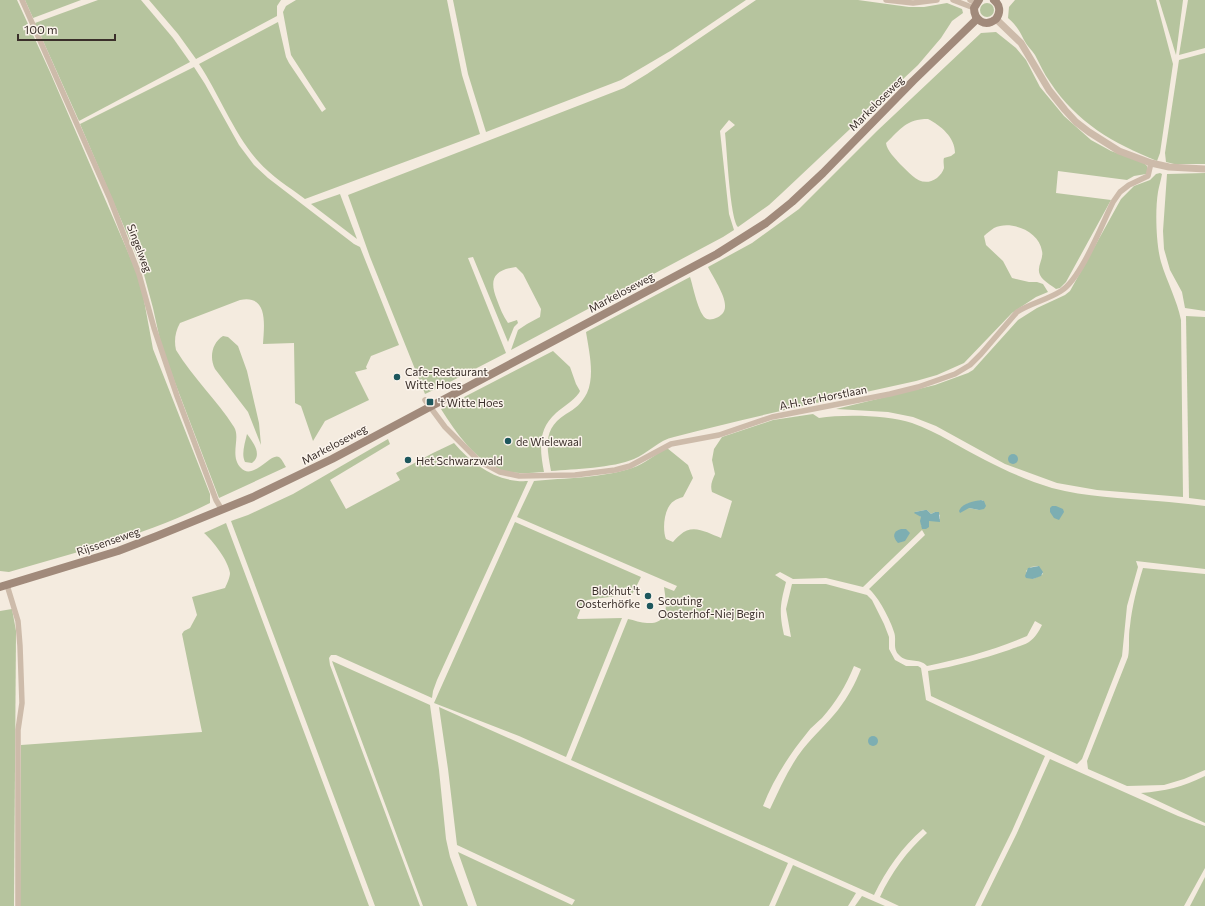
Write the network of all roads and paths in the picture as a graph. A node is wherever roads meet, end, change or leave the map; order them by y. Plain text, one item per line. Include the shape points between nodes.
1 (22, 0) edge
2 (886, 0) edge
3 (937, 0) edge
4 (953, 0) edge
5 (996, 0) edge
6 (975, 3) edge
7 (978, 19) junction
8 (996, 19) junction
9 (1151, 163) junction
10 (1205, 169) edge
11 (427, 403) junction
12 (222, 510) junction
13 (4, 586) edge
14 (18, 906) edge

1 - 12 street, Singelweg via 110,199 144,287 154,328 177,396
2 - 3 street via 913,3
4 - 6 street
5 - 8 main road via 999,12
6 - 7 main road via 975,16
7 - 8 main road via 987,23
7 - 11 main road, Markeloseweg via 823,173 766,223 717,254
8 - 9 street via 1021,43 1049,90 1076,122 1119,151
9 - 10 street
9 - 11 street, A.H. ter Horstlaan via 1148,176 1120,192 1113,202 1078,272 1067,287 1052,297 1016,312 970,365 955,374 930,383 890,394 772,417 719,435 671,444 623,468 557,476 519,476 500,472 479,461
11 - 12 main road, Markeloseweg via 301,474
12 - 13 main road, Rijssenseweg via 118,551
13 - 14 street via 18,621 20,646 22,703 18,730

